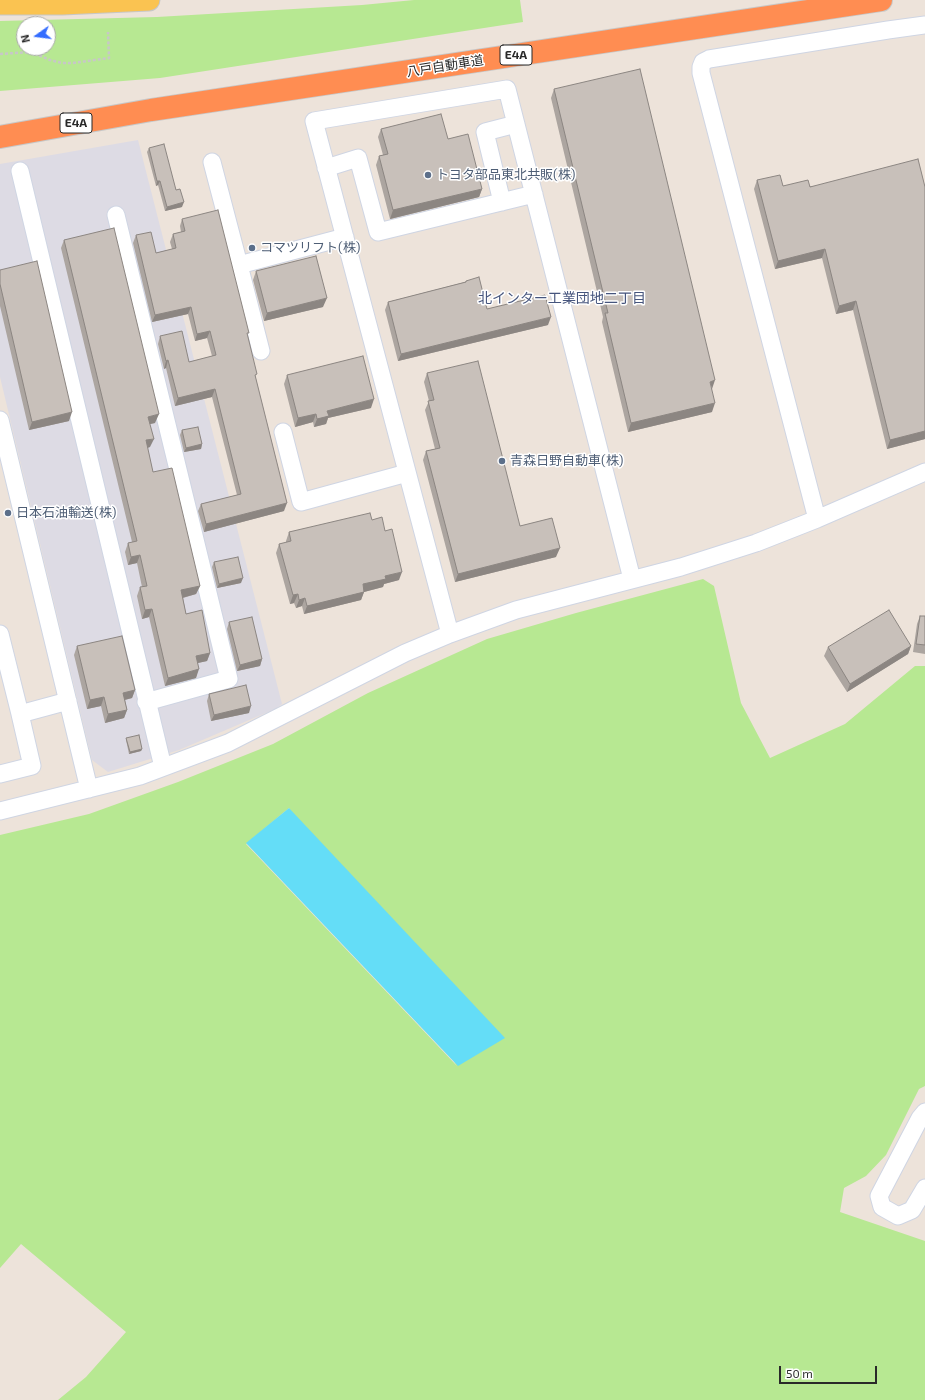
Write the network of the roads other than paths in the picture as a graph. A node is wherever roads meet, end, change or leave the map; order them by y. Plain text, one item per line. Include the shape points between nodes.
1 (149, 0) edge
2 (881, 0) edge
3 (0, 4) edge
4 (925, 25) edge
5 (151, 110) junction
6 (0, 124) edge
7 (516, 124) junction
8 (0, 137) edge
9 (212, 162) dead end
10 (326, 168) junction
11 (20, 171) dead end
12 (534, 194) junction
13 (502, 202) junction
14 (116, 215) dead end
15 (345, 237) junction
16 (239, 265) junction
17 (261, 351) dead end
18 (0, 420) edge
19 (283, 432) dead end
20 (925, 472) edge
21 (407, 473) junction
22 (817, 519) junction
23 (632, 579) junction
24 (0, 634) edge
25 (450, 634) junction
26 (68, 701) junction
27 (146, 702) junction
28 (20, 714) junction
29 (163, 768) junction
30 (0, 774) edge
31 (89, 789) junction
32 (0, 812) edge
33 (925, 1112) edge
34 (925, 1188) edge

1 - 3 main road
2 - 5 highway, 八戸自動車道 / E4A
4 - 22 street via 709,59 703,62 701,67
5 - 6 highway, 八戸自動車道 / E4A
5 - 8 highway, 八戸自動車道 / E4A
7 - 10 street via 507,89 314,121
7 - 12 street
7 - 13 street via 485,132
9 - 16 street
10 - 13 street via 358,158 378,232
10 - 15 street
11 - 27 street
12 - 13 street
12 - 23 street
14 - 27 street via 230,679
15 - 16 street
15 - 21 street
16 - 17 street
18 - 26 street
19 - 21 street via 301,502
20 - 22 street
21 - 25 street
22 - 23 street via 756,543
23 - 25 street via 516,610
24 - 28 street
25 - 29 street via 405,653 228,743
26 - 28 street
26 - 31 street
27 - 29 street
28 - 30 street via 32,766
29 - 31 street
31 - 32 street
33 - 34 street via 879,1196 882,1207 898,1216 912,1210

